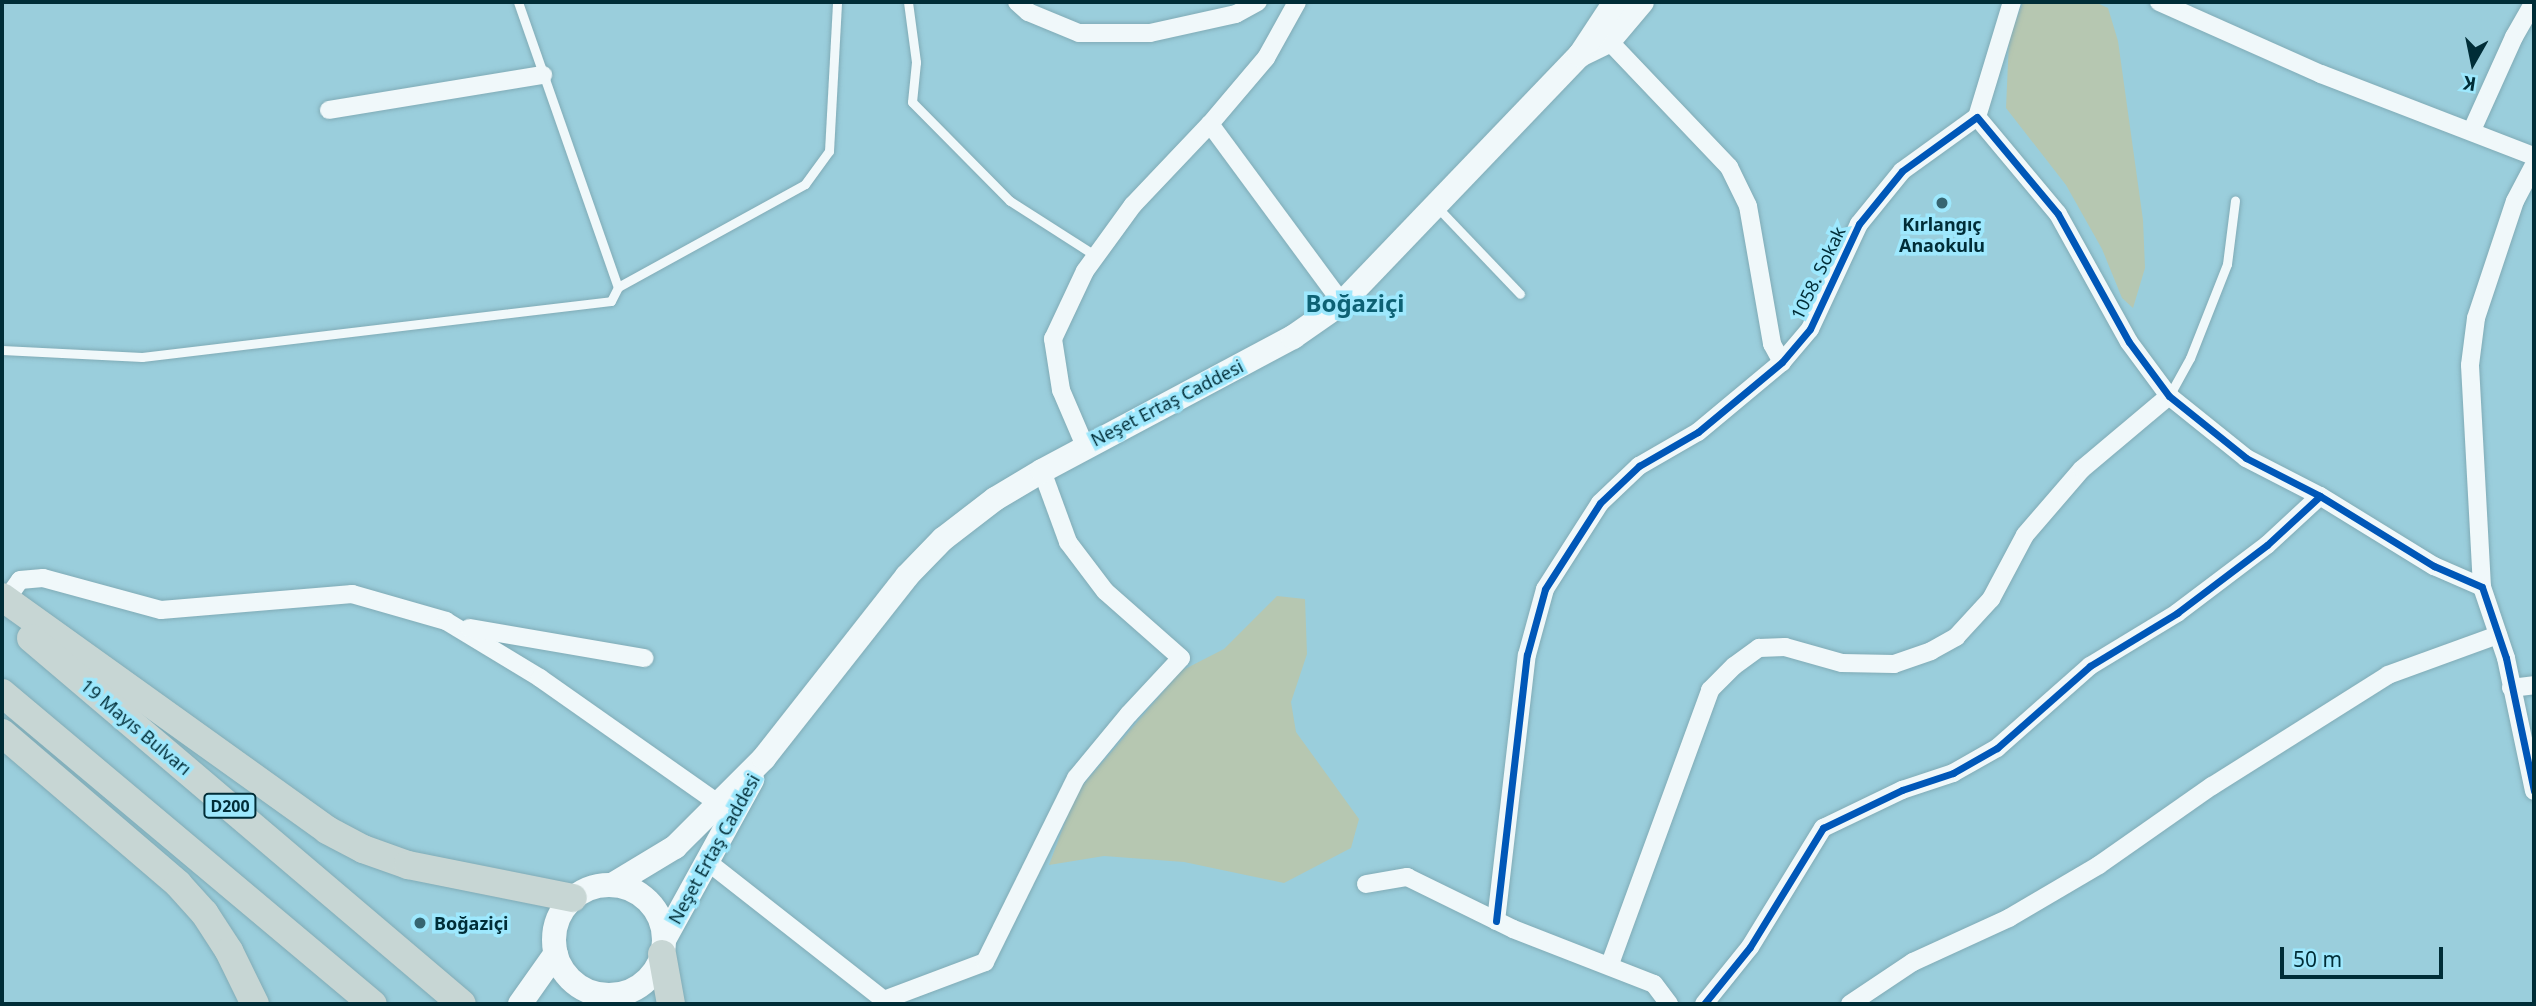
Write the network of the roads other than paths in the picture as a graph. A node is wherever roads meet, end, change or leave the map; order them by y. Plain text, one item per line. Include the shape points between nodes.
1 (518, 2) edge
2 (837, 2) edge
3 (908, 2) edge
4 (1017, 2) edge
5 (1258, 2) edge
6 (1297, 2) edge
7 (1615, 2) edge
8 (1642, 2) edge
9 (2012, 2) edge
10 (2159, 2) edge
11 (2534, 2) edge
12 (2198, 9) edge
13 (1609, 41) junction
14 (1580, 55) junction
15 (544, 75) junction
16 (329, 110) dead end
17 (1976, 117) junction
18 (1210, 124) junction
19 (2472, 130) junction
20 (2534, 156) edge
21 (2534, 165) edge
22 (2235, 201) dead end
23 (1437, 207) junction
24 (1096, 256) junction
25 (618, 287) junction
26 (1520, 294) dead end
27 (1342, 303) junction
28 (2, 350) edge
29 (1782, 362) junction
30 (2169, 396) junction
31 (1085, 446) junction
32 (1042, 471) junction
33 (2320, 496) junction
34 (2482, 586) junction
35 (3, 604) edge
36 (446, 621) junction
37 (2498, 635) junction
38 (644, 658) dead end
39 (2534, 685) edge
40 (2511, 688) junction
41 (2, 693) edge
42 (2, 733) edge
43 (764, 758) junction
44 (2534, 791) edge
45 (718, 803) junction
46 (708, 862) junction
47 (1366, 884) dead end
48 (612, 885) junction
49 (573, 898) junction
50 (1496, 921) junction
51 (663, 947) junction
52 (556, 953) junction
53 (1610, 964) junction
54 (589, 999) edge
55 (460, 1002) edge
56 (884, 1002) edge
57 (255, 1004) edge
58 (373, 1004) edge
59 (520, 1004) edge
60 (671, 1004) edge
61 (1669, 1004) edge
62 (1704, 1004) edge
63 (1850, 1004) edge

1 - 15 lane
2 - 25 lane via 829,151 806,184
3 - 24 lane via 916,62 912,102 1010,201
4 - 5 street via 1028,12 1079,33 1150,33 1236,15
6 - 18 street via 1266,58
7 - 14 main road, Neşet Ertaş Caddesi
8 - 13 main road, Neşet Ertaş Caddesi
9 - 17 street
10 - 12 street
11 - 19 street
12 - 19 street via 2321,74
13 - 14 main road, Neşet Ertaş Caddesi
13 - 29 street via 1729,167 1748,206 1772,344
14 - 23 main road, Neşet Ertaş Caddesi
15 - 16 street
15 - 25 lane
17 - 29 street, 1058. Sokak via 1902,171 1859,224 1810,329
17 - 30 street via 2058,214 2129,342
18 - 24 street via 1133,205
18 - 27 street
19 - 20 street
21 - 34 street via 2515,201 2476,318 2470,365
22 - 30 lane via 2227,264 2190,358
23 - 26 lane
23 - 27 main road, Neşet Ertaş Caddesi
24 - 31 street via 1053,339 1061,390
25 - 28 lane via 611,300 142,357
27 - 31 main road, Neşet Ertaş Caddesi via 1293,337
29 - 50 street, 1058. Sokak via 1698,432 1639,466 1600,503 1545,589 1527,655
30 - 33 street via 2246,458
30 - 53 street via 2082,469 2025,535 1991,599 1956,637 1894,664 1843,663 1786,647 1759,648 1710,690
31 - 32 main road, Neşet Ertaş Caddesi
32 - 43 main road, Neşet Ertaş Caddesi via 943,539 907,576
32 - 56 street via 1068,542 1105,591 1181,658 1076,778 985,962
33 - 34 street via 2434,566
33 - 62 street via 2267,545 2177,613 2090,666 1997,748 1953,773 1902,790 1823,828 1750,947
34 - 37 street
35 - 36 street via 20,580 43,578 161,610 352,594
35 - 49 highway via 327,830 363,849 408,864
35 - 55 highway, 19 Mayıs Bulvarı / D200
36 - 38 street via 486,633
36 - 45 street via 540,678
37 - 40 street
37 - 63 street via 2388,675 2212,786 2099,865 2009,918 1913,962
39 - 40 street
40 - 44 street
41 - 58 highway
42 - 57 highway via 178,884 229,950
43 - 45 main road, Neşet Ertaş Caddesi
43 - 46 main road, Neşet Ertaş Caddesi
45 - 48 main road, Neşet Ertaş Caddesi via 674,847
46 - 51 main road, Neşet Ertaş Caddesi
46 - 56 street
47 - 50 street via 1407,877
48 - 49 main road
48 - 51 main road via 643,897 658,916
49 - 52 main road via 557,923
50 - 53 street
51 - 54 main road via 657,967 637,988
51 - 60 highway
52 - 54 main road
52 - 59 main road
53 - 61 street via 1654,984

